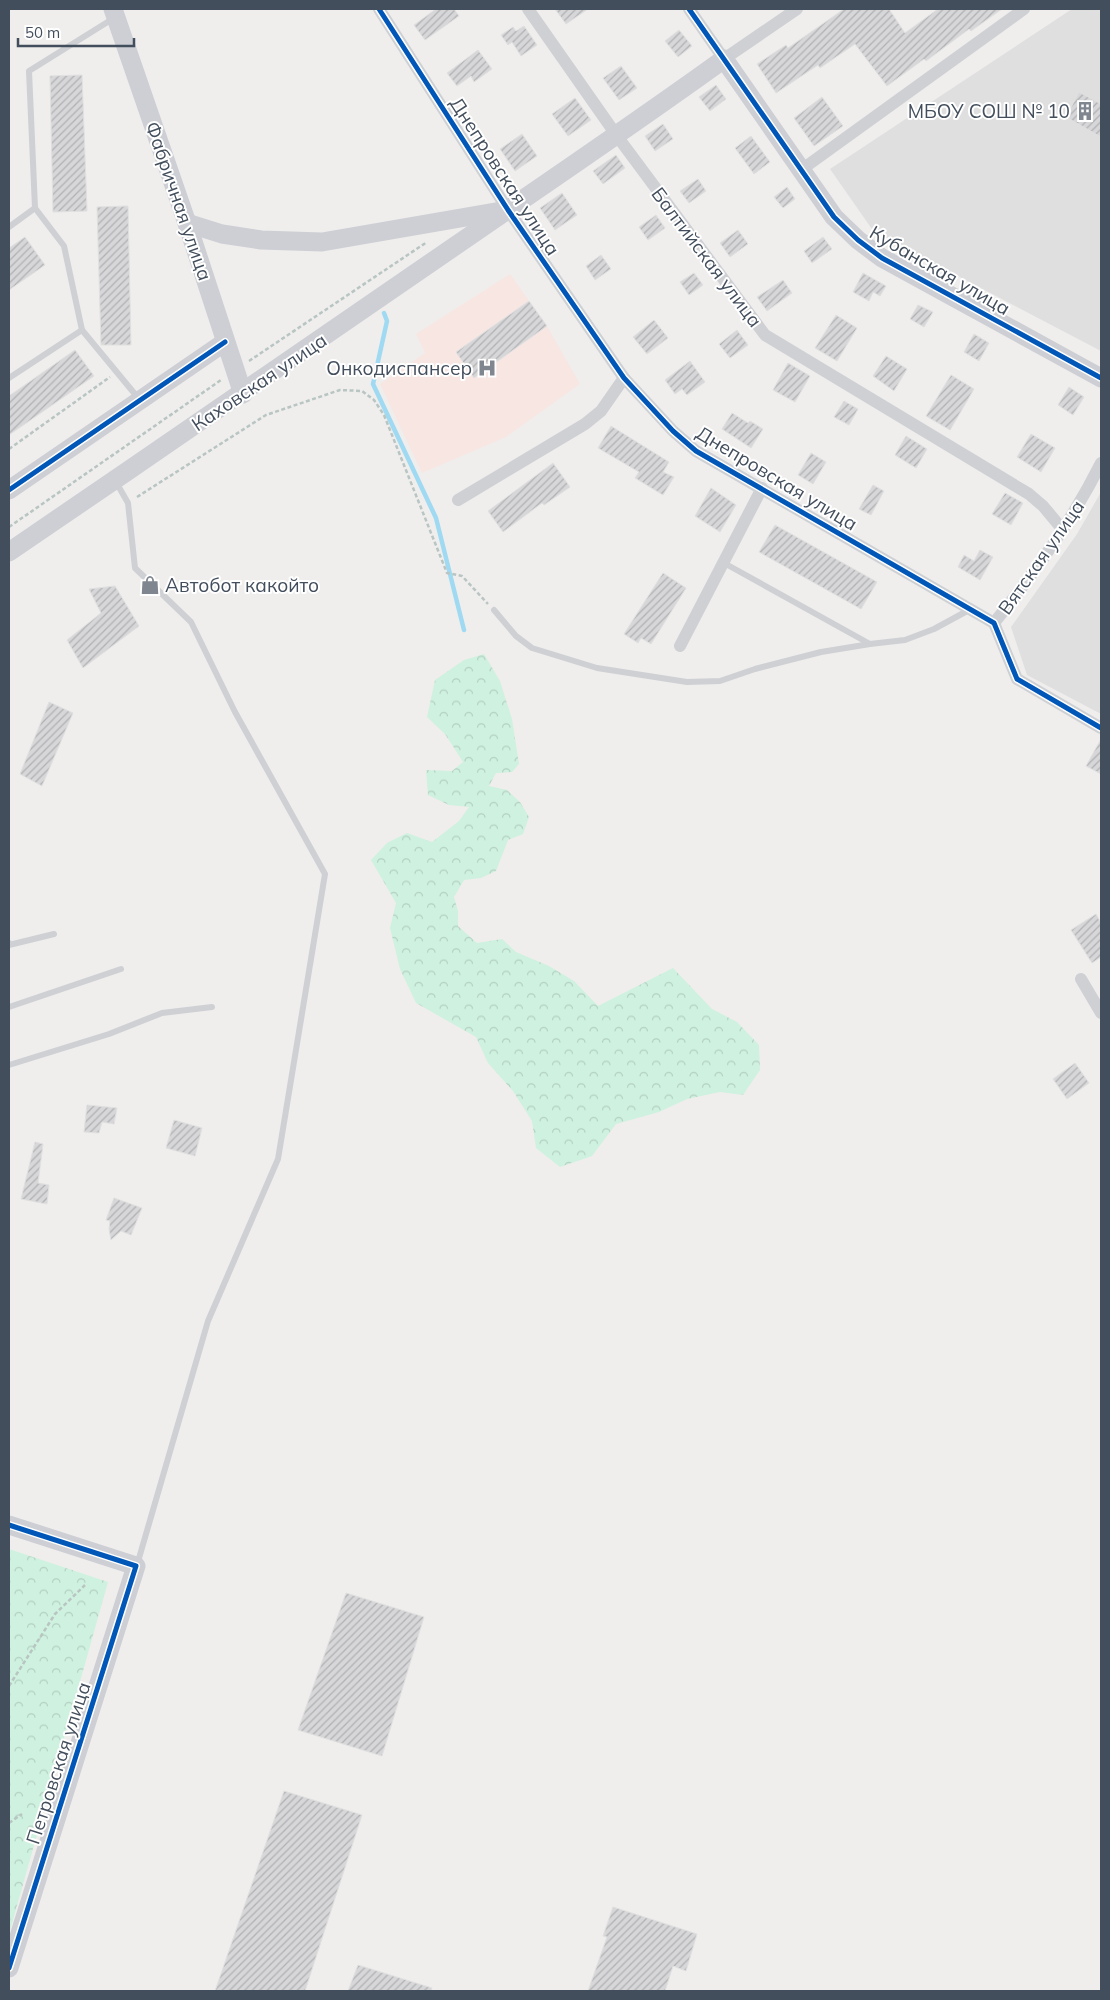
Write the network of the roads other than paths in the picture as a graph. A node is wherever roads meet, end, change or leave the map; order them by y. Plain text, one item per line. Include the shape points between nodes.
1 (379, 9) edge
2 (528, 9) edge
3 (689, 9) edge
4 (797, 9) edge
5 (1024, 9) edge
6 (115, 13) edge
7 (724, 59) junction
8 (617, 136) junction
9 (801, 170) junction
10 (35, 208) junction
11 (508, 210) junction
12 (187, 223) junction
13 (9, 227) edge
14 (82, 330) junction
15 (225, 342) junction
16 (9, 378) edge
17 (624, 378) junction
18 (1101, 378) edge
19 (243, 394) junction
20 (140, 400) junction
21 (1101, 463) edge
22 (115, 480) junction
23 (762, 488) junction
24 (9, 490) edge
25 (458, 500) dead end
26 (1064, 530) junction
27 (9, 552) edge
28 (724, 562) junction
29 (971, 608) junction
30 (494, 610) road end
31 (994, 623) junction
32 (870, 644) junction
33 (680, 646) dead end
34 (1101, 728) edge
35 (54, 934) dead end
36 (9, 943) edge
37 (121, 969) dead end
38 (1081, 979) dead end
39 (9, 1007) edge
40 (212, 1007) dead end
41 (1101, 1013) edge
42 (9, 1065) edge
43 (9, 1525) edge
44 (136, 1566) junction
45 (9, 1968) edge

1 - 11 street, Днепровская улица
2 - 8 street, Балтийская улица
3 - 7 street, Кубанская улица
4 - 7 street
5 - 9 street
6 - 10 lane via 28,71
6 - 12 street, Фабричная улица
7 - 8 street
7 - 9 street, Кубанская улица
8 - 11 street
8 - 26 street, Балтийская улица via 765,335 1029,494
9 - 18 street, Кубанская улица via 834,217 882,258
10 - 13 lane
10 - 14 lane via 64,246
11 - 12 street via 322,242 262,240 222,234
11 - 17 street, Днепровская улица
11 - 19 street, Каховская улица
12 - 15 street, Фабричная улица
14 - 16 lane
14 - 20 lane
15 - 19 street, Фабричная улица
15 - 20 street
17 - 23 street, Днепровская улица via 673,432 696,451
17 - 25 street via 600,411 585,424
19 - 22 street, Каховская улица
20 - 24 street
21 - 26 street, Вятская улица
22 - 27 street, Каховская улица
22 - 44 lane via 128,503 135,568 191,622 236,712 325,874 278,1159 208,1320
23 - 28 street, Днепровская улица
23 - 29 street, Днепровская улица
26 - 31 street, Вятская улица
28 - 32 lane
28 - 33 street, Днепровская улица
29 - 31 street, Днепровская улица
29 - 32 lane via 934,629 905,640
30 - 32 lane via 516,636 532,648 597,668 687,682 720,680 821,652
31 - 34 street via 1017,679
35 - 36 lane via 9,946
37 - 39 lane
38 - 41 street
40 - 42 lane via 162,1013 109,1034
43 - 44 street
44 - 45 street, Петровская улица

